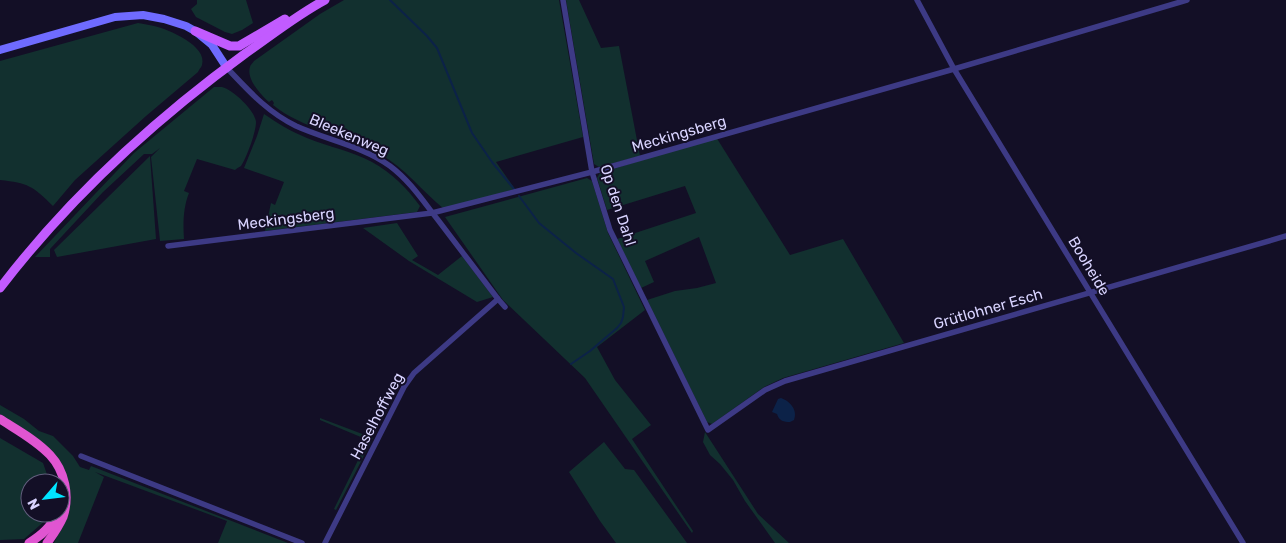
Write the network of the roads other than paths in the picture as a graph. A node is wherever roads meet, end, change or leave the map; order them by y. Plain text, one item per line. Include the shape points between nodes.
1 (324, 0) edge
2 (563, 0) edge
3 (917, 0) edge
4 (1187, 0) edge
5 (304, 11) junction
6 (195, 30) junction
7 (0, 50) edge
8 (227, 68) junction
9 (954, 69) junction
10 (592, 172) junction
11 (432, 213) junction
12 (1286, 236) edge
13 (168, 246) dead end
14 (0, 288) edge
15 (1091, 292) junction
16 (498, 299) junction
17 (505, 307) dead end
18 (0, 419) edge
19 (0, 425) edge
20 (708, 430) joint
21 (81, 456) dead end
22 (55, 473) edge
23 (52, 523) edge
24 (29, 543) edge
25 (47, 543) edge
26 (302, 543) edge
27 (325, 543) edge
28 (1244, 543) edge

1 - 5 main road
2 - 10 street, Op den Dahl
3 - 9 street, Booheide
4 - 9 street, Meckingsberg
5 - 6 main road via 239,46 230,46
5 - 8 main road
6 - 7 main road via 164,19 130,15
6 - 8 main road via 212,45
8 - 11 street, Bleekenweg via 250,94 277,115 390,166 410,184
8 - 14 main road via 153,128 99,178
9 - 10 street, Meckingsberg
9 - 15 street, Booheide
10 - 11 street, Meckingsberg
10 - 20 street, Op den Dahl via 610,230
11 - 13 street, Meckingsberg
11 - 16 street, Bleekenweg
12 - 15 street, Grütlohner Esch
15 - 20 street, Grütlohner Esch via 785,381 765,390
15 - 28 street, Booheide
16 - 17 street, Bleekenweg
16 - 27 street, Haselhoffweg via 414,373 404,387
18 - 25 highway via 49,454 63,477 65,508
19 - 22 highway via 43,455
21 - 26 street
23 - 24 highway

